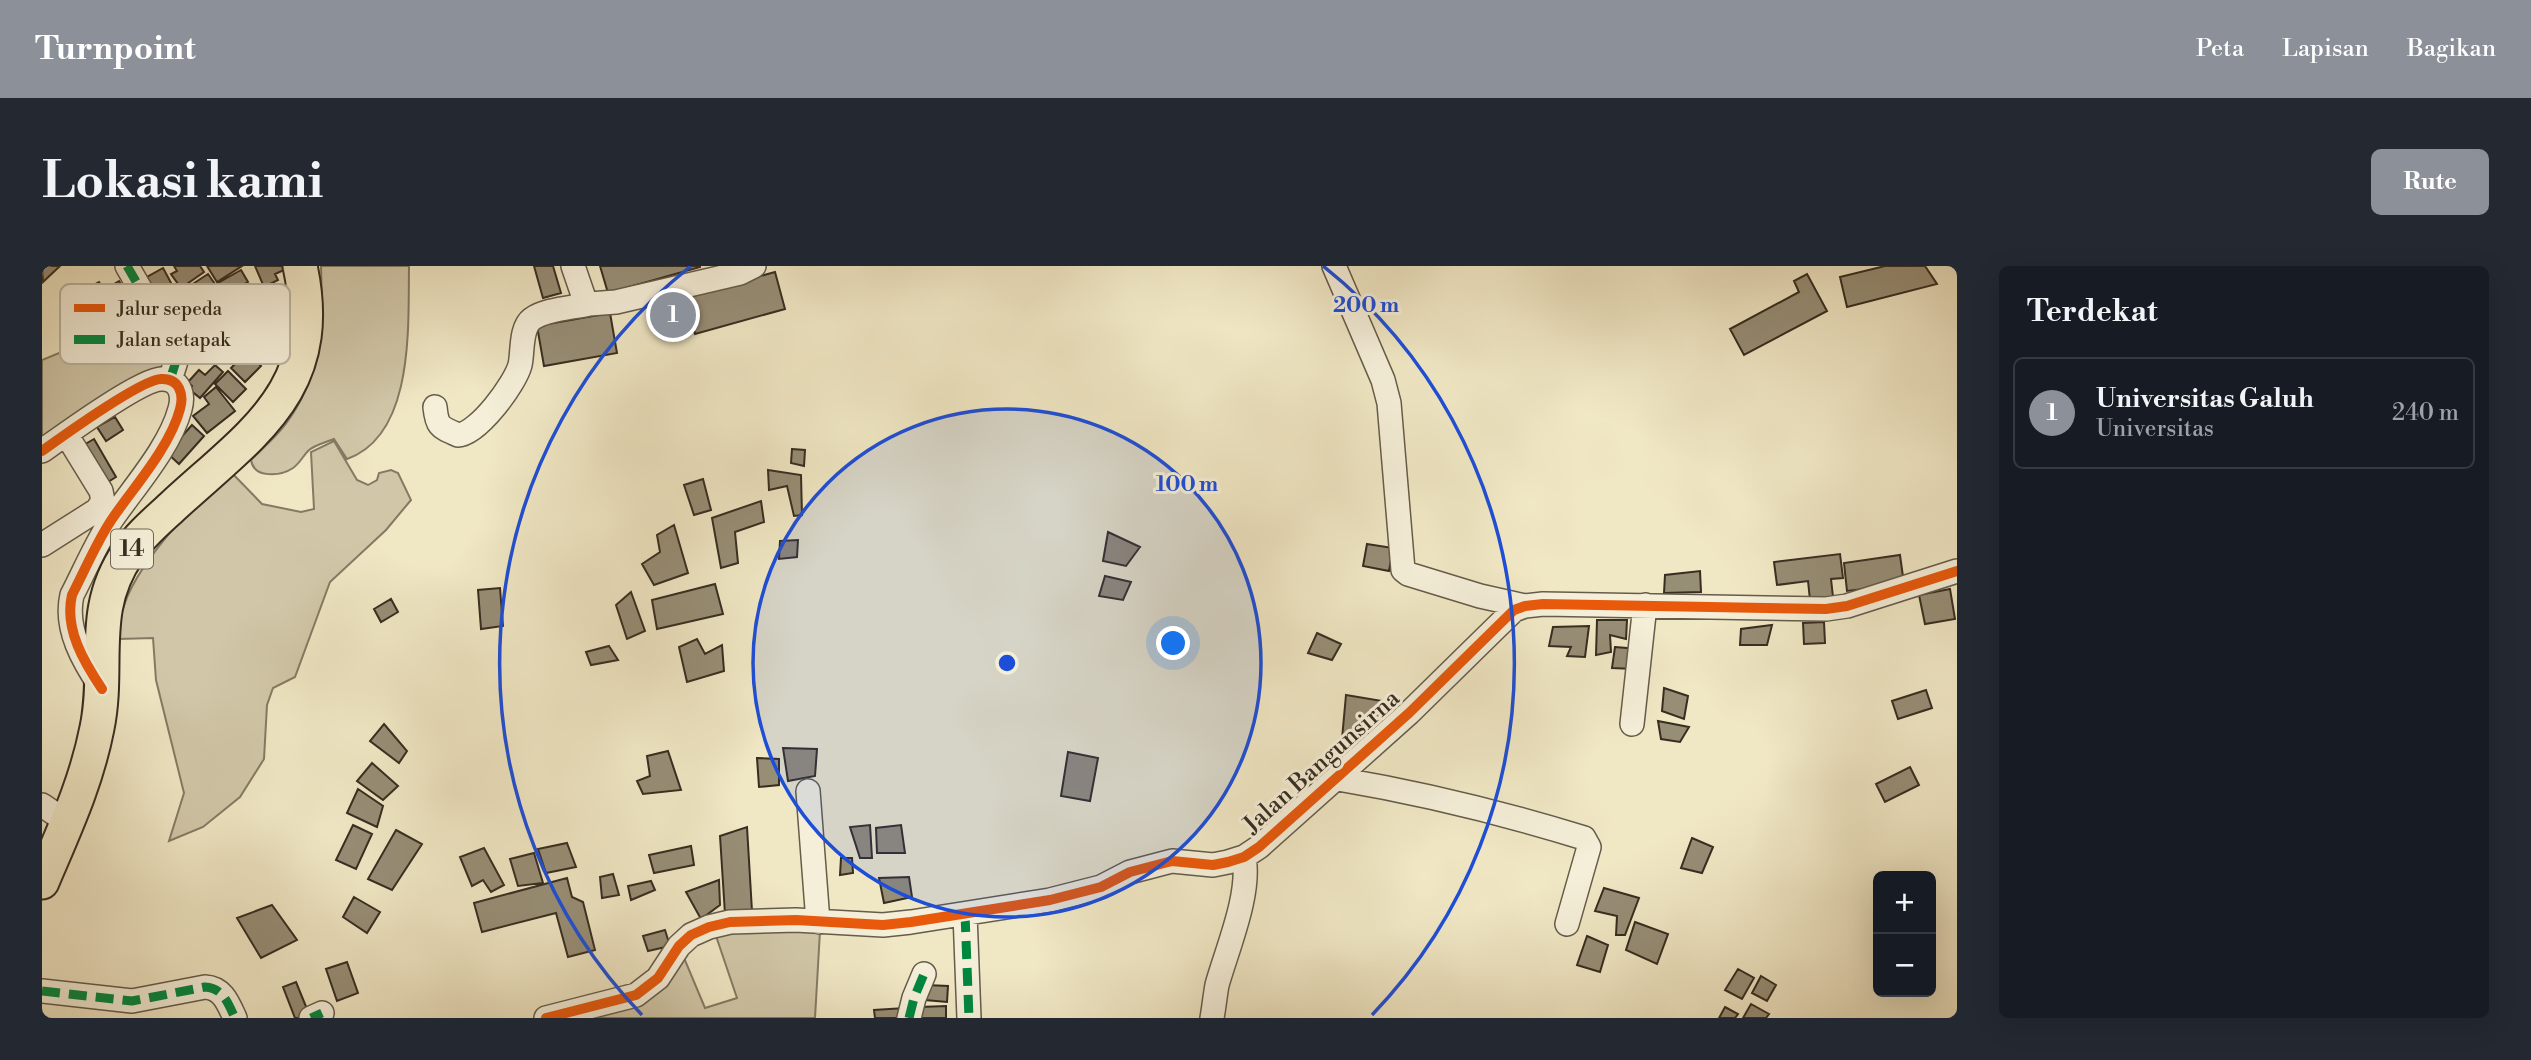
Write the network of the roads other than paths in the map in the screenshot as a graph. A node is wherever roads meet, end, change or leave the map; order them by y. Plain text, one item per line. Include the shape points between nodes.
1 (127, 266) edge
2 (300, 266) edge
3 (573, 266) edge
4 (754, 266) edge
5 (1334, 266) edge
6 (137, 284) edge
7 (589, 304) junction
8 (175, 364) edge
9 (170, 380) junction
10 (435, 407) dead end
11 (66, 434) junction
12 (42, 451) edge
13 (42, 545) edge
14 (1957, 571) edge
15 (1645, 605) junction
16 (1525, 606) junction
17 (102, 689) junction
18 (1632, 724) dead end
19 (1338, 779) junction
20 (808, 791) dead end
21 (55, 813) edge
22 (1244, 857) junction
23 (42, 882) edge
24 (965, 914) junction
25 (818, 922) junction
26 (1567, 924) dead end
27 (924, 974) dead end
28 (42, 991) edge
29 (235, 1018) edge
30 (546, 1018) edge
31 (909, 1018) edge
32 (970, 1018) edge
33 (1213, 1018) edge

1 - 6 street
2 - 17 highway, 14 via 305,334 292,380 251,436 147,530 114,576 102,627
3 - 7 street
4 - 7 street via 740,274
5 - 16 street via 1389,403 1403,570
7 - 10 street via 530,320 519,370 495,407 470,431 458,435 441,427
8 - 9 street
9 - 11 street via 153,382
9 - 17 street via 177,384 182,400 174,424 104,532 71,600 79,653
11 - 12 street
11 - 13 street via 103,501 97,510
14 - 15 street via 1826,609
15 - 16 street
15 - 18 street
16 - 19 street, Jalan Bangunsirna via 1505,618
17 - 21 highway, 14 via 85,781
19 - 22 street, Jalan Bangunsirna
19 - 26 street via 1441,799 1584,838 1589,847
20 - 25 street
21 - 23 highway, 14
22 - 24 street, Jalan Bangunsirna via 1213,865 1172,861 1151,865 1101,887
22 - 33 street via 1246,874
24 - 25 street, Jalan Bangunsirna via 883,925
24 - 32 street
25 - 30 street, Jalan Bangunsirna via 709,926 691,934 658,978 636,995
27 - 31 street
28 - 29 street via 132,1001 215,987 227,999

